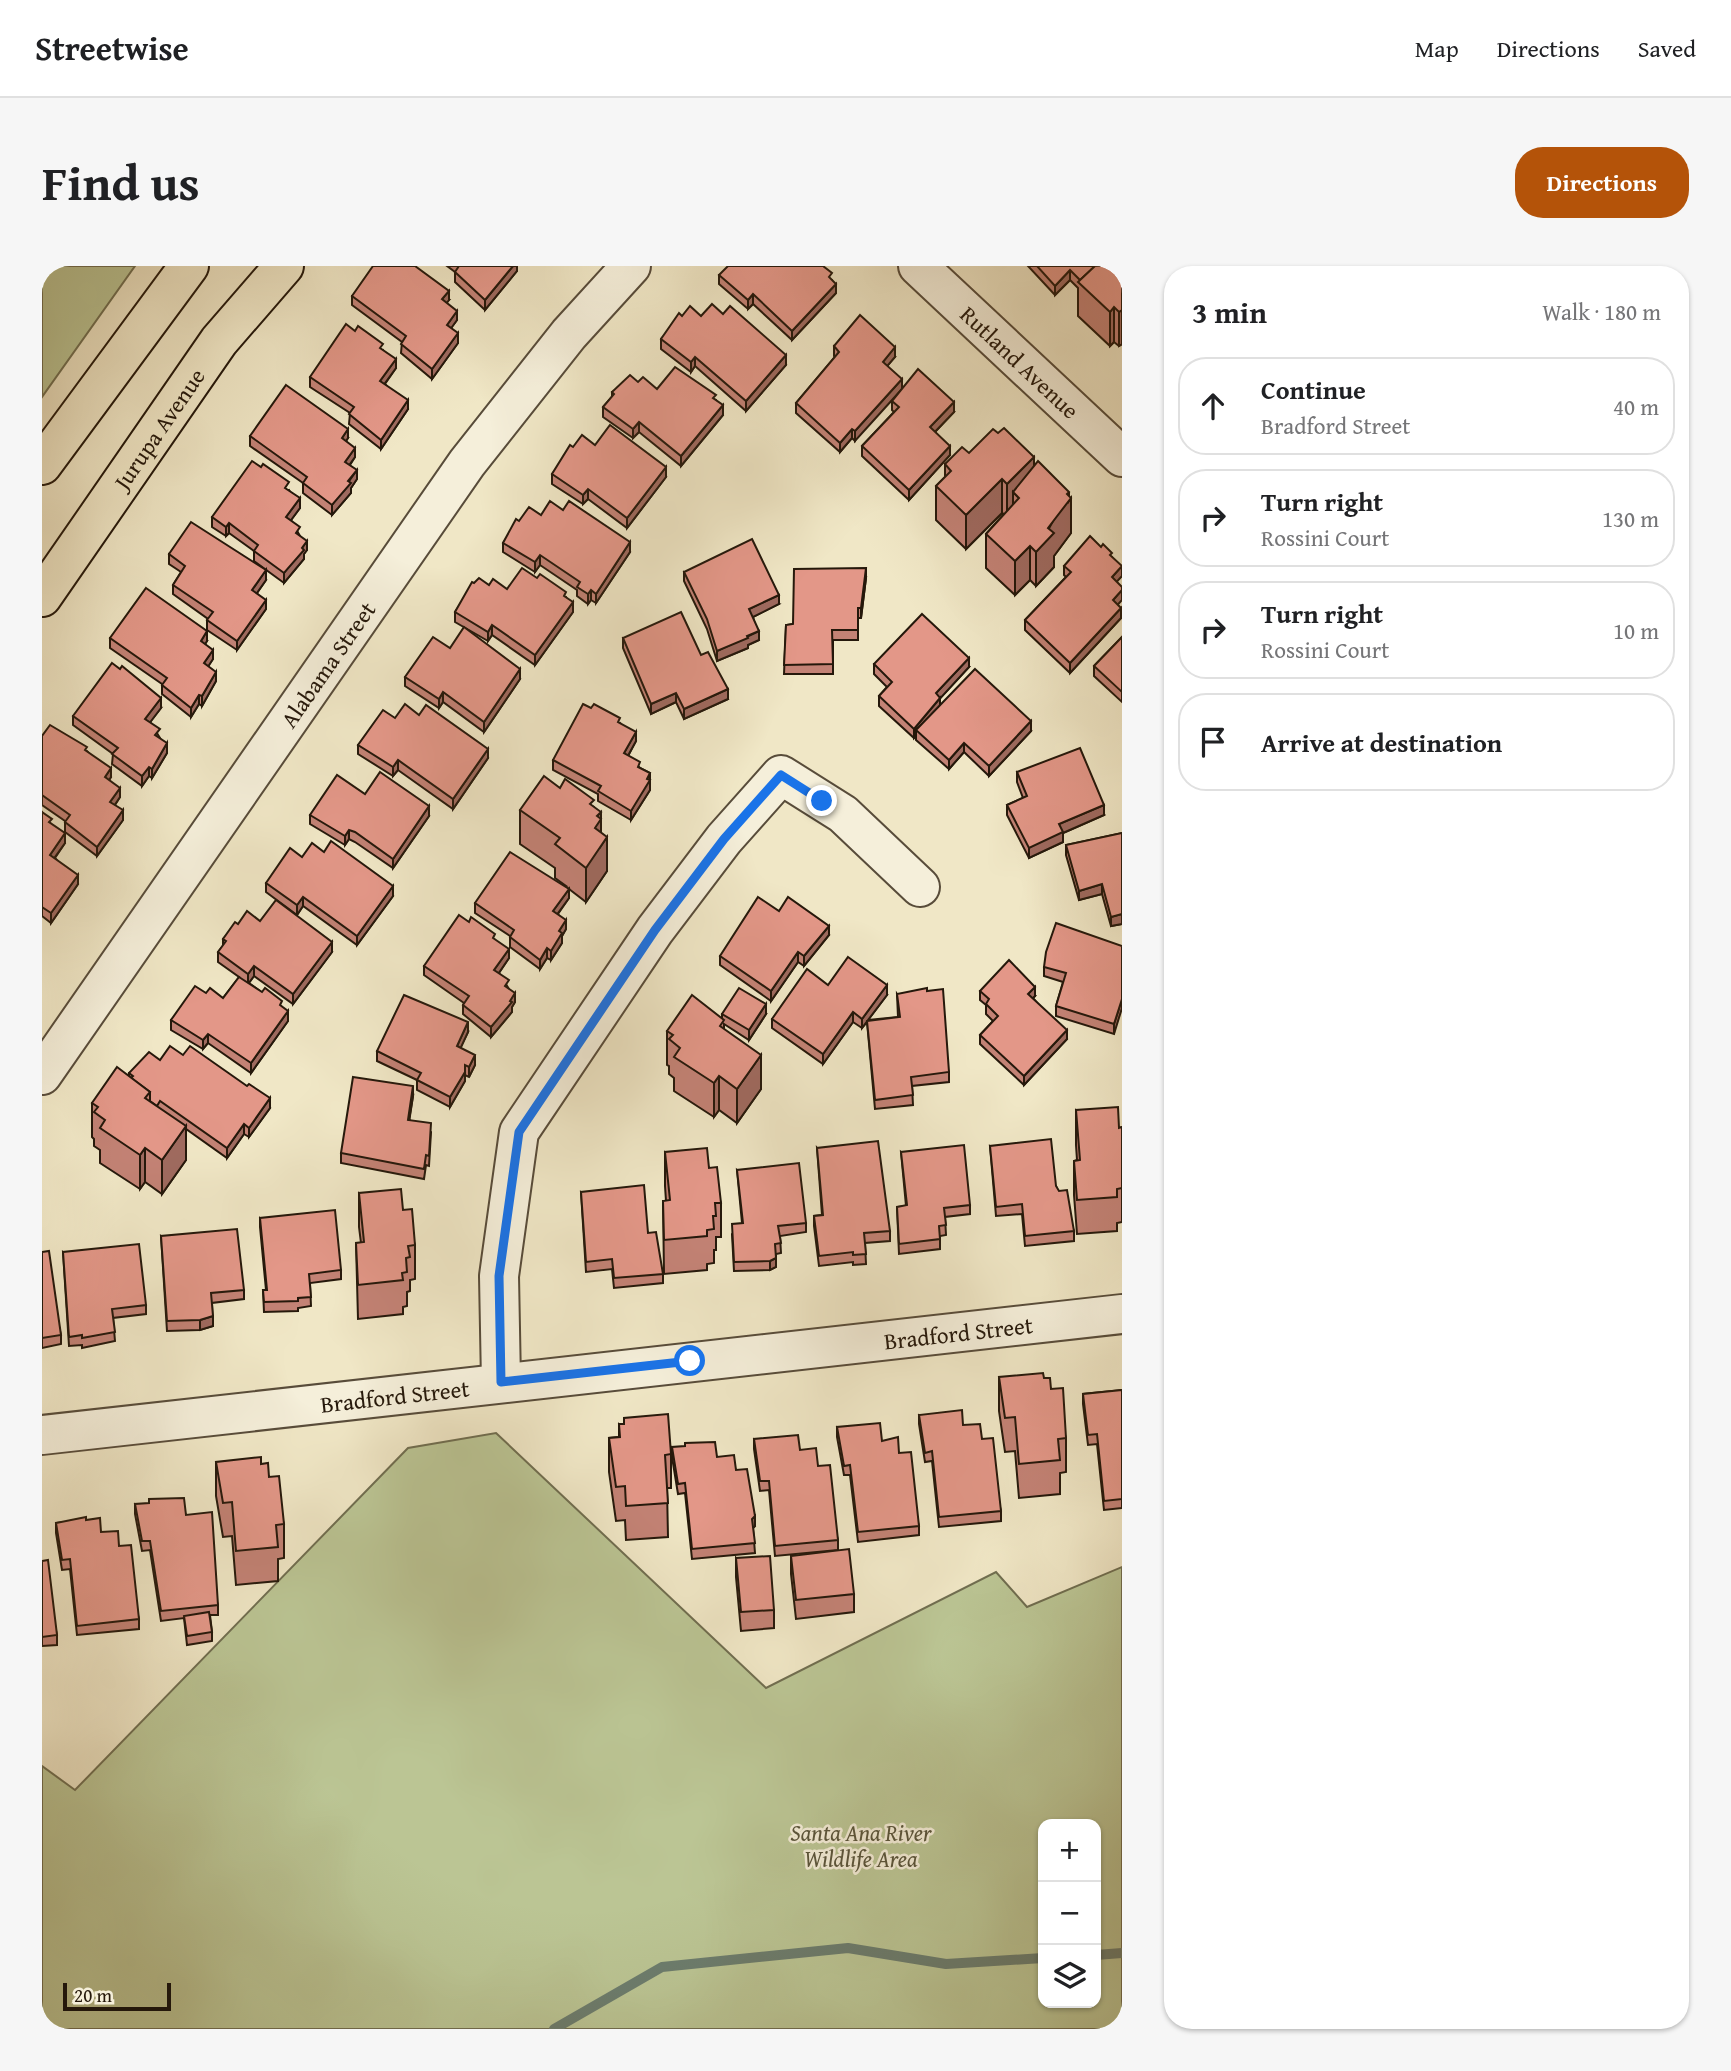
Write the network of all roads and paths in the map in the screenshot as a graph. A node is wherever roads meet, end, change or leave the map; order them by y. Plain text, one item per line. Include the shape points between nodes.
1 (189, 266) edge
2 (284, 266) edge
3 (631, 266) edge
4 (918, 266) edge
5 (1122, 457) edge
6 (42, 465) edge
7 (42, 597) edge
8 (920, 887) dead end
9 (42, 1075) edge
10 (1122, 1314) edge
11 (501, 1382) junction
12 (42, 1435) edge

1 - 6 main road
2 - 7 main road, Jurupa Avenue via 219,341
3 - 9 street, Alabama Street via 569,334 467,463
4 - 5 street, Rutland Avenue
8 - 11 street via 843,814 781,775 724,839 655,930 519,1132 499,1276
10 - 11 street, Bradford Street
11 - 12 street, Bradford Street

